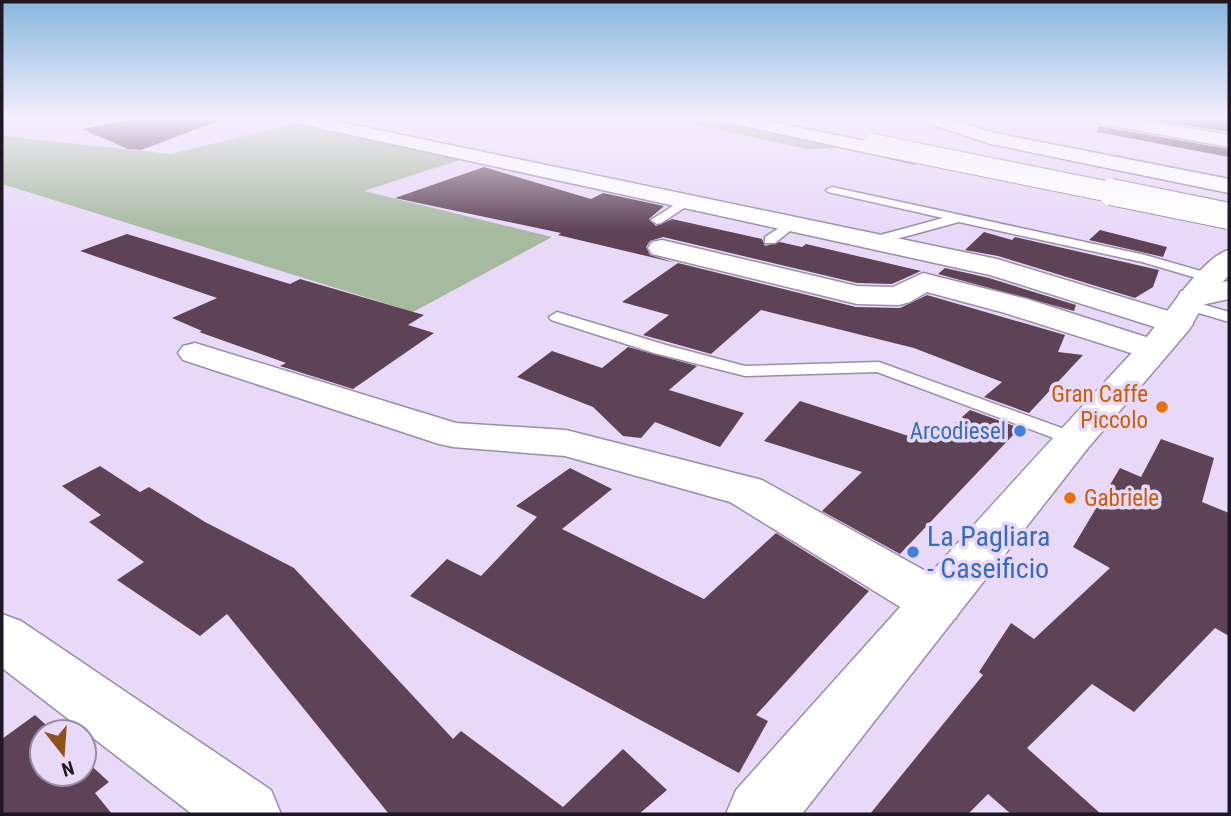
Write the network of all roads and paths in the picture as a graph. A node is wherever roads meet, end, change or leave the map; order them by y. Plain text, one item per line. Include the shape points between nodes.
1 (472, 155) edge
2 (923, 155) edge
3 (929, 155) edge
4 (1068, 155) edge
5 (1187, 181) junction
6 (1229, 183) edge
7 (832, 190) dead end
8 (1229, 196) edge
9 (689, 201) junction
10 (1229, 216) edge
11 (959, 218) junction
12 (1229, 223) edge
13 (790, 224) junction
14 (660, 234) joint
15 (770, 240) dead end
16 (874, 241) junction
17 (1197, 300) edge
18 (557, 317) dead end
19 (1229, 317) edge
20 (195, 353) dead end
21 (1074, 439) junction
22 (937, 603) junction
23 (2, 637) edge
24 (247, 814) edge
25 (760, 814) edge

1 - 9 main road
2 - 12 main road, bridge
3 - 10 main road, bridge
4 - 5 main road
5 - 6 main road
5 - 8 main road
5 - 12 main road
7 - 11 lane
9 - 13 main road
9 - 14 lane
11 - 16 lane
11 - 17 lane via 1145,259
13 - 15 lane
13 - 16 main road
14 - 17 main road via 857,295 900,296 923,282 1016,306
16 - 17 main road via 997,268
17 - 19 lane
17 - 21 main road
18 - 21 lane via 745,371 879,367
20 - 22 main road via 453,435 566,443 746,491
21 - 22 main road
22 - 25 main road
23 - 24 main road

